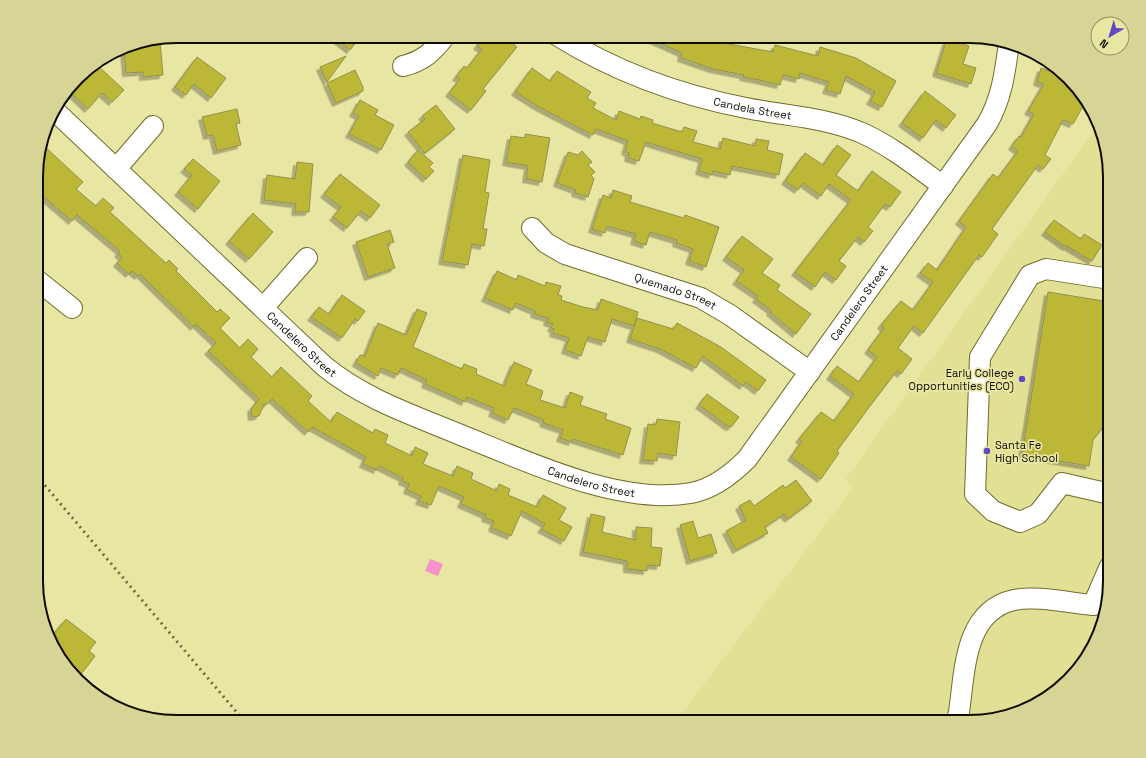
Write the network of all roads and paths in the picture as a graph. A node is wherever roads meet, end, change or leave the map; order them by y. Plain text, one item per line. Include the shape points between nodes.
1 (439, 43) edge
2 (570, 43) edge
3 (1008, 50) edge
4 (403, 66) dead end
5 (59, 115) edge
6 (153, 126) dead end
7 (116, 169) junction
8 (943, 186) junction
9 (532, 228) dead end
10 (307, 258) dead end
11 (1103, 278) edge
12 (43, 285) edge
13 (72, 308) dead end
14 (263, 308) junction
15 (810, 372) junction
16 (1103, 492) edge
17 (1103, 582) edge
18 (958, 715) edge

1 - 4 street via 429,56
2 - 8 street, Candela Street via 608,64 675,91 741,107 818,120 862,133 888,147
3 - 8 street, Candelero Street via 1003,87 994,112
5 - 7 street, Candelero Street
6 - 7 street
7 - 14 street, Candelero Street
8 - 15 street, Candelero Street
9 - 15 street, Quemado Street via 546,243 565,254 701,298 730,315
10 - 14 street
11 - 16 street via 1046,269 1030,275 980,357 975,494 993,511 1020,522 1038,514 1062,483
12 - 13 street
14 - 15 street, Candelero Street via 324,366 372,398 546,469 608,487 655,494 691,493 707,488 735,471 747,459
17 - 18 street via 1093,605 1033,599 1014,600 989,612 974,631 969,645

